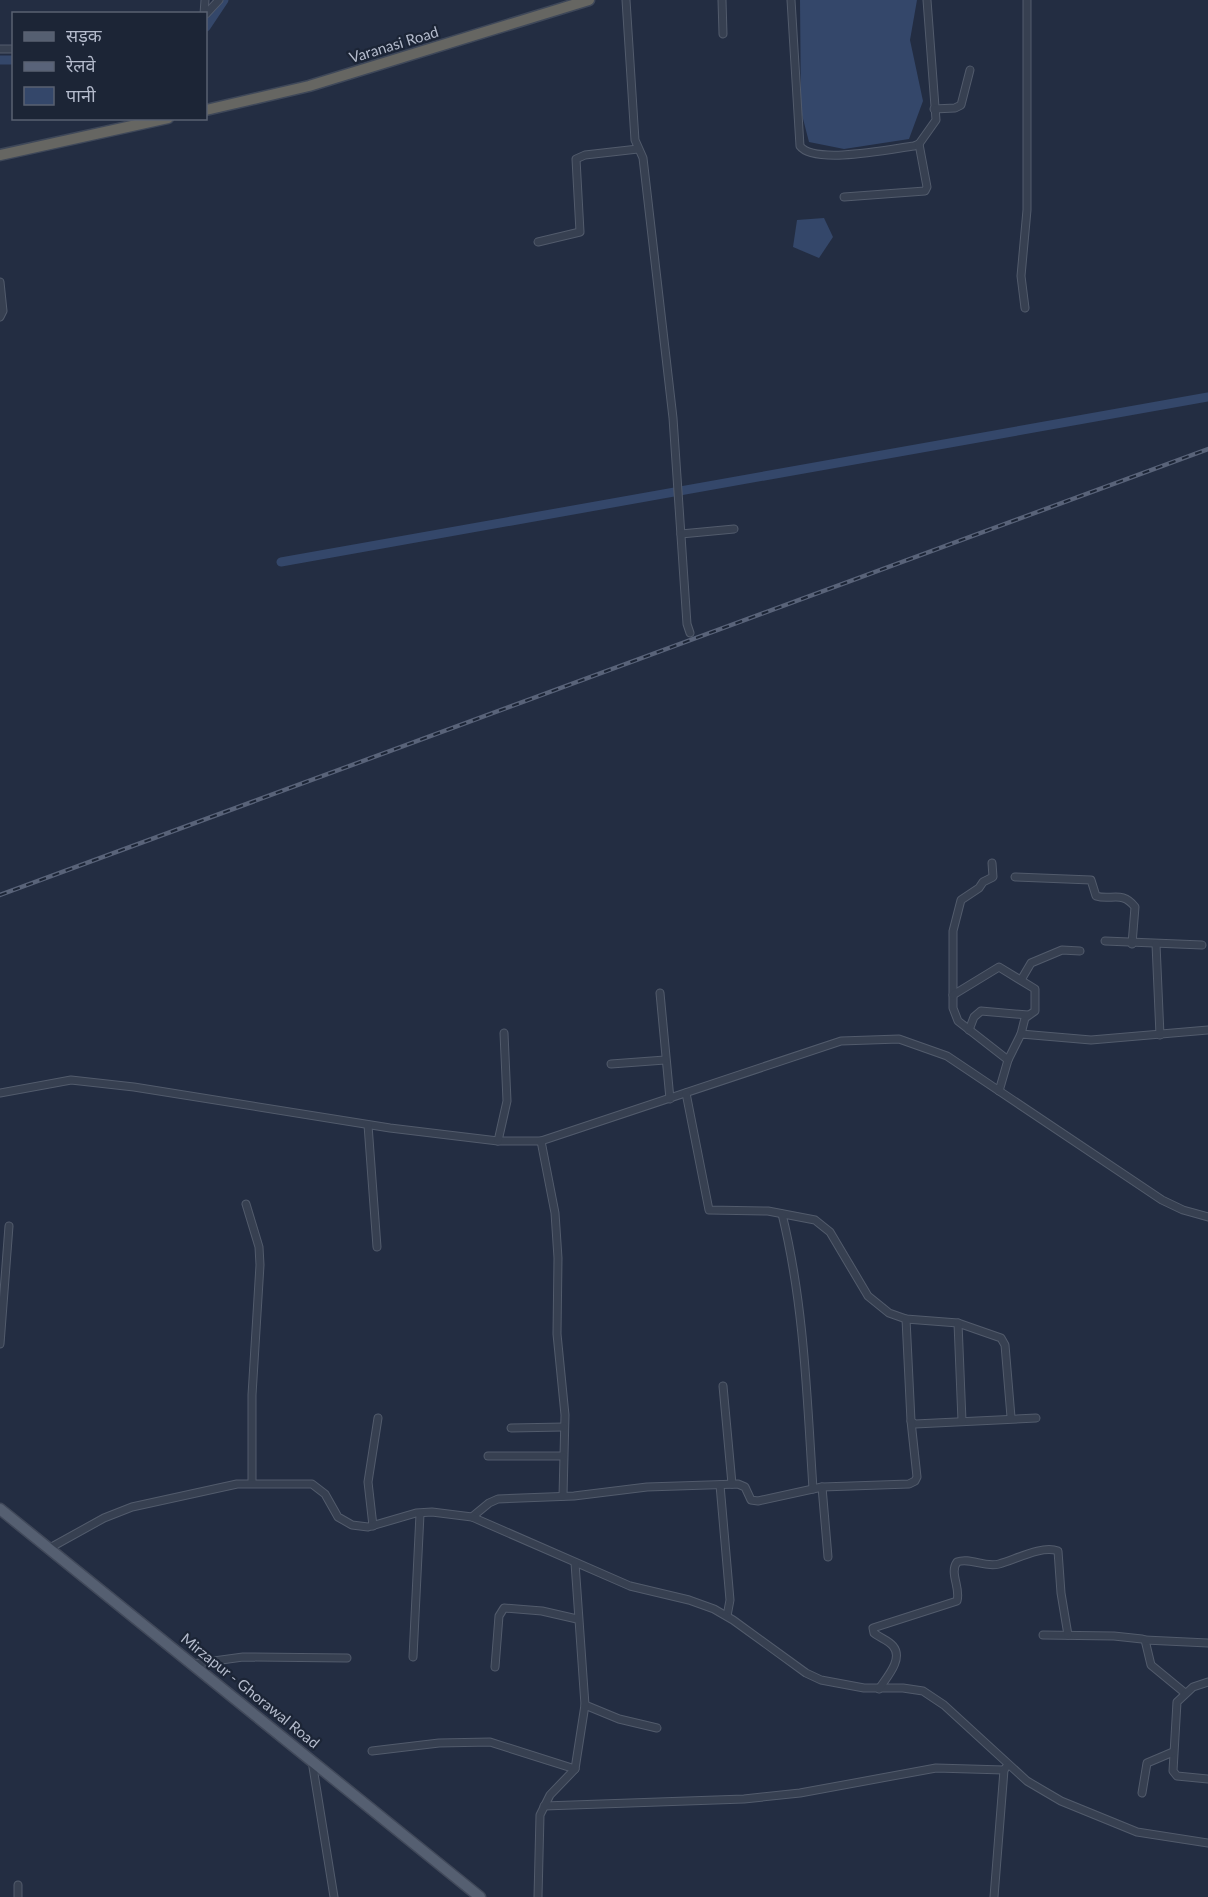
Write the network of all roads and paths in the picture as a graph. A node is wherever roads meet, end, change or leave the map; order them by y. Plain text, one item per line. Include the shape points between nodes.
1 (219, 0) edge
2 (589, 0) edge
3 (626, 0) edge
4 (722, 0) edge
5 (791, 0) edge
6 (927, 0) edge
7 (1027, 0) edge
8 (207, 12) edge
9 (723, 34) dead end
10 (970, 70) dead end
11 (934, 109) junction
12 (207, 110) edge
13 (159, 120) edge
14 (920, 144) junction
15 (638, 149) junction
16 (0, 154) edge
17 (844, 197) dead end
18 (538, 242) dead end
19 (0, 282) edge
20 (1025, 308) dead end
21 (0, 317) edge
22 (734, 529) dead end
23 (681, 534) junction
24 (690, 633) dead end
25 (992, 863) dead end
26 (1015, 877) dead end
27 (1105, 941) dead end
28 (1132, 944) junction
29 (1156, 944) junction
30 (1202, 945) dead end
31 (1080, 951) dead end
32 (1021, 980) junction
33 (660, 993) dead end
34 (953, 995) junction
35 (1028, 1015) junction
36 (969, 1030) junction
37 (1208, 1030) edge
38 (504, 1033) dead end
39 (1021, 1034) junction
40 (1160, 1035) junction
41 (665, 1060) junction
42 (1008, 1060) junction
43 (611, 1064) dead end
44 (999, 1091) junction
45 (0, 1093) edge
46 (686, 1094) junction
47 (668, 1096) junction
48 (368, 1125) junction
49 (499, 1137) junction
50 (541, 1141) junction
51 (246, 1204) dead end
52 (782, 1214) junction
53 (1208, 1216) edge
54 (9, 1226) dead end
55 (377, 1247) dead end
56 (906, 1319) junction
57 (958, 1323) junction
58 (0, 1344) edge
59 (723, 1386) dead end
60 (378, 1418) dead end
61 (1011, 1418) junction
62 (1036, 1418) dead end
63 (962, 1421) junction
64 (911, 1422) junction
65 (564, 1427) junction
66 (511, 1428) dead end
67 (488, 1456) dead end
68 (563, 1456) junction
69 (252, 1483) junction
70 (732, 1484) junction
71 (720, 1485) junction
72 (822, 1487) junction
73 (813, 1489) junction
74 (563, 1496) junction
75 (0, 1509) edge
76 (420, 1514) junction
77 (472, 1517) junction
78 (373, 1526) junction
79 (48, 1549) junction
80 (828, 1557) dead end
81 (575, 1563) junction
82 (727, 1616) junction
83 (578, 1619) junction
84 (1043, 1635) dead end
85 (1068, 1635) junction
86 (1145, 1640) junction
87 (1208, 1642) edge
88 (413, 1657) dead end
89 (346, 1658) dead end
90 (192, 1664) junction
91 (495, 1667) dead end
92 (1208, 1682) edge
93 (879, 1689) junction
94 (1185, 1693) junction
95 (585, 1705) junction
96 (657, 1728) dead end
97 (372, 1751) dead end
98 (1173, 1752) junction
99 (312, 1761) junction
100 (1006, 1767) junction
101 (575, 1769) junction
102 (1208, 1779) edge
103 (1142, 1793) dead end
104 (544, 1806) junction
105 (1208, 1843) edge
106 (18, 1885) dead end
107 (18, 1897) edge
108 (334, 1897) edge
109 (480, 1897) edge
110 (538, 1897) edge
111 (994, 1897) edge

1 - 8 street
2 - 12 highway, Varanasi Road via 309,86
3 - 15 street
4 - 9 street
5 - 14 street via 797,123 804,151 832,156
6 - 11 street
7 - 20 street via 1027,210 1022,276
10 - 11 street via 961,105
11 - 14 street via 936,120
13 - 16 highway
14 - 17 street via 925,191
15 - 18 street via 576,159 580,232
15 - 23 street via 643,158 679,484
19 - 21 street
22 - 23 street
23 - 24 street
25 - 34 street via 993,877 962,897 953,930
26 - 28 street via 1091,880 1096,896 1120,896 1131,902 1135,907
27 - 28 street
28 - 29 street
29 - 30 street
29 - 40 street
31 - 32 street via 1062,950 1031,963
32 - 34 street via 995,968
32 - 35 street via 1032,985 1037,994 1035,1011
33 - 41 street
34 - 36 street via 954,1016
35 - 36 street via 981,1011
35 - 39 street
36 - 42 street
37 - 40 street
38 - 49 street via 507,1101
39 - 40 street via 1091,1040
39 - 42 street
41 - 43 street
41 - 47 street
42 - 44 street
44 - 46 street via 947,1056 899,1039 866,1039 842,1041
44 - 53 street via 1162,1200
45 - 48 street via 71,1080
46 - 47 street
46 - 52 street via 709,1210
47 - 50 street
48 - 49 street
48 - 55 street
49 - 50 street
50 - 65 street via 555,1213 557,1334
51 - 69 street via 259,1247 260,1265 252,1395
52 - 56 street via 823,1225 868,1296 889,1313
52 - 73 street via 802,1330
54 - 58 street
56 - 57 street
56 - 64 street
57 - 61 street via 1004,1340
57 - 63 street
59 - 70 street
60 - 78 street via 368,1482
61 - 62 street
61 - 63 street
63 - 64 street
64 - 72 street via 917,1477 913,1483
65 - 66 street
65 - 68 street
67 - 68 street
68 - 74 street
69 - 78 street via 312,1484 320,1489 343,1522
69 - 79 street via 115,1513
70 - 71 street
70 - 73 street via 742,1485 754,1501
71 - 74 street via 647,1487
71 - 82 street via 730,1600
72 - 73 street
72 - 80 street
74 - 77 street via 498,1499
75 - 79 main road, Mirzapur - Ghorawal Road
76 - 77 street
76 - 78 street
76 - 88 street
77 - 81 street
79 - 90 main road, Mirzapur - Ghorawal Road
81 - 82 street via 630,1586 689,1600
81 - 83 street
82 - 93 street via 806,1673 829,1682
83 - 91 street via 504,1608
83 - 95 street
84 - 85 street
85 - 86 street
85 - 93 street via 1058,1551 988,1565 962,1560 954,1569 957,1601 873,1628 874,1633 894,1647 897,1660
86 - 87 street
86 - 94 street via 1151,1665
89 - 90 street via 243,1657
90 - 99 main road, Mirzapur - Ghorawal Road
92 - 94 street
93 - 100 street via 911,1688 930,1695
94 - 98 street via 1175,1708
95 - 96 street
95 - 101 street
97 - 101 street via 490,1742
98 - 102 street via 1174,1774
98 - 103 street via 1147,1763
99 - 108 street
99 - 109 main road, Mirzapur - Ghorawal Road
100 - 104 street via 936,1768 800,1793 744,1799
100 - 105 street via 1101,1820 1147,1835
100 - 111 street
101 - 104 street
104 - 110 street via 540,1815
106 - 107 street

